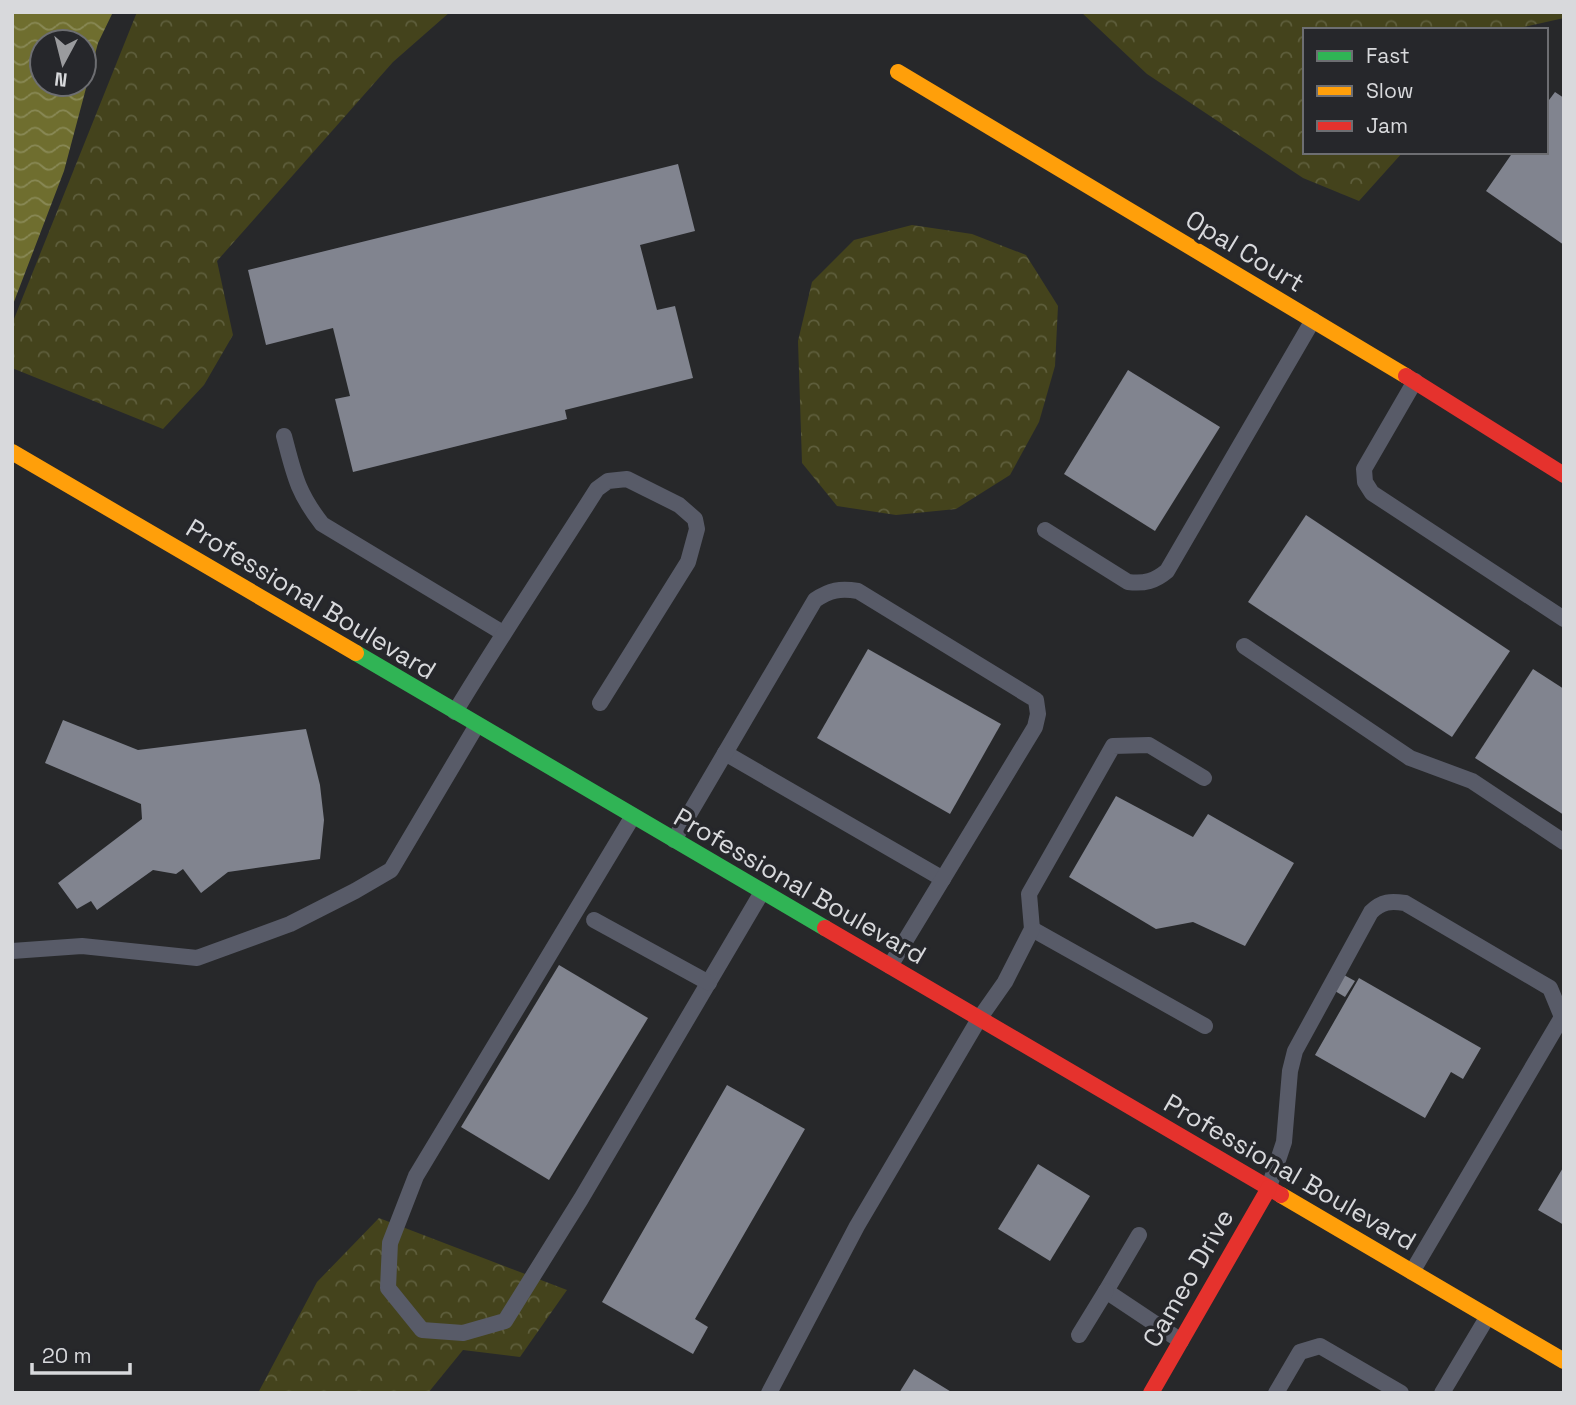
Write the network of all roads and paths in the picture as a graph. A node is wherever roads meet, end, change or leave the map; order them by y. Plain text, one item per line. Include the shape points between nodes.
1 (898, 72) dead end
2 (1312, 320) junction
3 (1415, 381) junction
4 (284, 436) dead end
5 (12, 452) edge
6 (1563, 472) edge
7 (1045, 530) dead end
8 (1564, 619) edge
9 (503, 633) junction
10 (1244, 646) dead end
11 (600, 703) dead end
12 (455, 712) junction
13 (477, 725) junction
14 (725, 753) junction
15 (1204, 778) dead end
16 (633, 816) junction
17 (674, 840) junction
18 (1564, 842) edge
19 (943, 879) junction
20 (762, 892) junction
21 (594, 920) dead end
22 (1032, 929) junction
23 (12, 951) edge
24 (890, 966) junction
25 (709, 983) junction
26 (1562, 1017) edge
27 (979, 1019) junction
28 (1205, 1026) dead end
29 (1269, 1188) junction
30 (1139, 1235) dead end
31 (1412, 1272) junction
32 (1106, 1290) junction
33 (1488, 1316) junction
34 (1079, 1335) dead end
35 (1181, 1340) junction
36 (1564, 1361) edge
37 (769, 1393) edge
38 (1151, 1393) edge
39 (1276, 1393) edge
40 (1401, 1393) edge
41 (1442, 1393) edge

1 - 2 street, Opal Court
2 - 3 street, Opal Court
2 - 7 lane via 1167,571 1157,580 1129,582
3 - 6 street, Opal Court
3 - 8 lane via 1364,469 1365,482 1373,493
4 - 9 lane via 295,481 322,524
5 - 12 street, Professional Boulevard
9 - 11 lane via 597,489 608,481 628,479 679,505 695,519 698,529 688,562
9 - 12 lane
10 - 18 lane via 1410,758 1472,780
12 - 13 street, Professional Boulevard
13 - 16 street, Professional Boulevard
13 - 23 lane via 391,870 290,924 197,958 82,946
14 - 17 lane
14 - 19 lane
14 - 19 lane via 815,600 842,589 858,591 1036,700 1035,727
15 - 22 lane via 1149,745 1113,746 1029,894
16 - 17 street, Professional Boulevard
16 - 25 lane via 416,1176 390,1243 388,1288 422,1330 463,1333 505,1321
17 - 20 street, Professional Boulevard
19 - 24 lane
20 - 24 street, Professional Boulevard
20 - 25 lane
21 - 25 lane
22 - 27 lane via 1005,982
22 - 28 lane
24 - 27 street, Professional Boulevard
26 - 29 lane via 1550,988 1405,904 1391,901 1378,905 1296,1051 1283,1142
26 - 31 lane
27 - 29 street, Professional Boulevard
27 - 37 lane via 857,1226
29 - 31 street, Professional Boulevard
29 - 35 street, Cameo Drive
30 - 32 lane
31 - 33 street, Professional Boulevard
32 - 34 lane
32 - 35 lane
33 - 36 street, Professional Boulevard
33 - 41 lane
35 - 38 street, Cameo Drive
39 - 40 lane via 1300,1352 1320,1346

